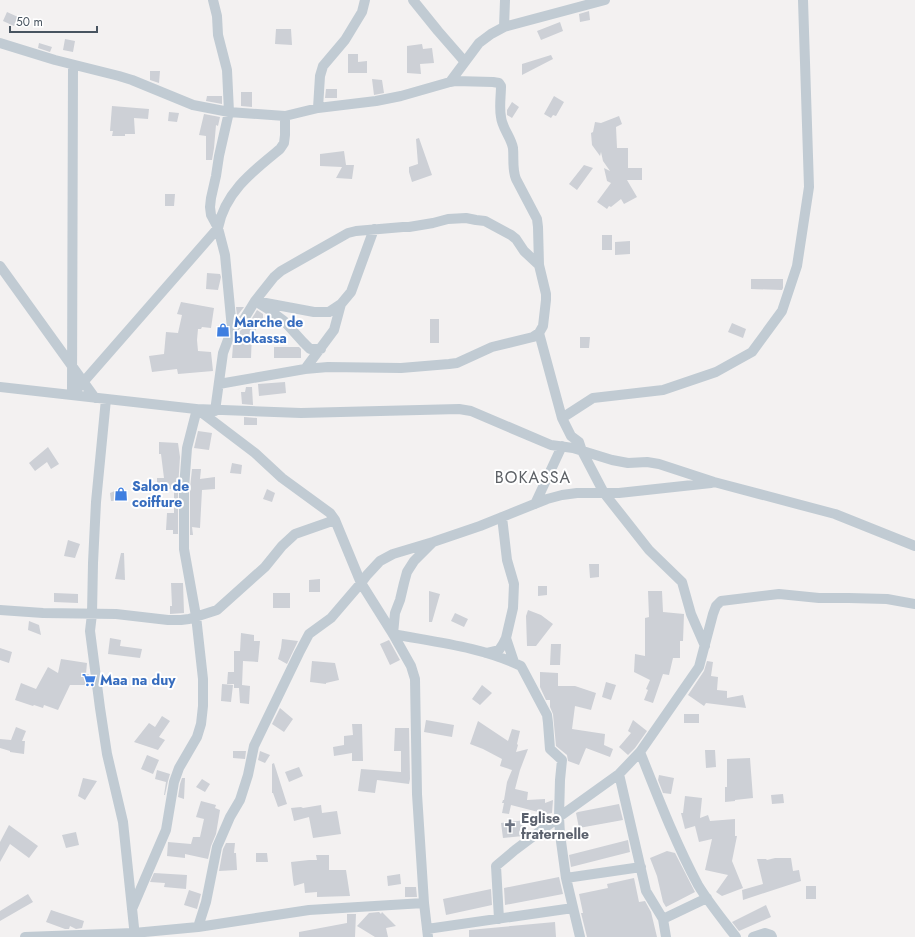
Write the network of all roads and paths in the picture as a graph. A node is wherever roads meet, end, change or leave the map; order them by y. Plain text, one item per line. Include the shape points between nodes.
1 (213, 0) edge
2 (365, 0) edge
3 (413, 0) edge
4 (505, 0) edge
5 (605, 0) edge
6 (803, 0) edge
7 (504, 27) junction
8 (0, 43) edge
9 (465, 62) junction
10 (73, 65) junction
11 (450, 82) junction
12 (318, 108) junction
13 (229, 112) junction
14 (286, 116) junction
15 (218, 228) junction
16 (374, 229) junction
17 (539, 265) junction
18 (0, 266) edge
19 (255, 301) junction
20 (341, 304) junction
21 (232, 329) junction
22 (539, 332) junction
23 (321, 349) junction
24 (72, 366) junction
25 (305, 369) junction
26 (84, 382) junction
27 (219, 384) junction
28 (0, 387) edge
29 (72, 395) junction
30 (95, 398) junction
31 (106, 399) junction
32 (197, 409) junction
33 (215, 411) junction
34 (562, 418) junction
35 (562, 446) junction
36 (582, 450) junction
37 (714, 482) junction
38 (604, 493) junction
39 (535, 504) junction
40 (502, 517) junction
41 (335, 520) junction
42 (433, 542) junction
43 (915, 546) edge
44 (361, 583) junction
45 (915, 604) edge
46 (0, 610) edge
47 (92, 614) junction
48 (196, 616) junction
49 (393, 634) junction
50 (506, 638) junction
51 (705, 646) junction
52 (486, 653) junction
53 (514, 662) junction
54 (640, 752) junction
55 (619, 774) junction
56 (559, 817) junction
57 (641, 867) junction
58 (566, 878) junction
59 (707, 898) junction
60 (424, 902) junction
61 (573, 908) junction
62 (132, 909) junction
63 (499, 919) junction
64 (662, 919) junction
65 (198, 927) junction
66 (428, 933) edge
67 (134, 935) edge
68 (25, 937) edge
69 (580, 937) edge
70 (666, 937) edge
71 (736, 937) edge
72 (753, 937) edge
73 (772, 937) edge

1 - 13 street via 228,78
2 - 12 street via 362,12 345,40 323,66
3 - 9 street
4 - 7 street
5 - 7 street
6 - 34 street via 809,187 797,266 782,311 752,352 716,372 663,390 593,398
7 - 9 street via 479,43
8 - 10 street
9 - 11 street
10 - 13 street via 132,80 194,105
10 - 24 street
11 - 12 street via 376,101
11 - 17 street via 493,82 501,86 501,117 513,148 514,174 537,219
12 - 14 street
13 - 14 street
13 - 15 street via 210,207 211,216
14 - 15 street via 284,143 240,184 220,217
15 - 21 street via 225,255
15 - 26 street
16 - 17 street via 408,227 448,219 485,221 516,239
16 - 19 street via 348,233 281,270
16 - 20 street via 350,292
17 - 22 street via 546,300 543,326
18 - 24 street
19 - 20 street via 314,312 329,312
19 - 21 street via 244,319
19 - 23 street via 284,321 310,349
20 - 23 street via 334,330
21 - 27 street via 223,353
22 - 25 street via 533,337 492,347 458,363 401,368
22 - 34 street
23 - 25 street
24 - 26 street
24 - 29 street
25 - 27 street
26 - 29 street
26 - 30 street
27 - 33 street
28 - 29 street
29 - 30 street
30 - 31 street
31 - 32 street
31 - 47 street via 96,502
32 - 33 street
32 - 41 street via 282,478 330,512
32 - 48 street via 187,448 184,488 184,549
33 - 35 street via 301,413 459,409 470,411 551,445
34 - 36 street
35 - 36 street
35 - 39 street
36 - 37 street via 628,463 659,464
36 - 38 street
37 - 38 street
37 - 43 street via 835,514
38 - 39 street via 562,495
38 - 51 street via 649,550 682,582 691,614
39 - 40 street
40 - 42 street
40 - 50 street via 507,560 514,584 513,608
41 - 44 street
41 - 48 street via 295,534 265,567 216,610
42 - 44 street via 386,557
42 - 49 street via 407,572 395,613
44 - 49 street
44 - 65 street via 331,618 309,634 254,746 240,800 217,847 206,902
45 - 51 street via 779,594 721,601 713,614
46 - 47 street
47 - 48 street via 168,620
47 - 62 street via 90,631 100,708 107,754 123,822
48 - 62 street via 202,679 201,724 197,737 179,768 174,782 166,830
49 - 52 street
49 - 60 street via 411,666 415,679 417,794
50 - 52 street via 499,650
50 - 53 street
51 - 54 street via 699,668
52 - 53 street
53 - 56 street via 521,666 547,715 550,749 562,760
54 - 55 street
54 - 59 street via 679,846
55 - 56 street
55 - 57 street
56 - 58 street
56 - 63 street via 496,866
57 - 58 street
57 - 64 street via 646,891
58 - 61 street
59 - 64 street
59 - 71 street
60 - 65 street via 309,910
60 - 66 street
61 - 63 street
61 - 69 street
62 - 67 street
63 - 66 street
64 - 70 street
65 - 67 street
67 - 68 street
72 - 73 street via 765,933

